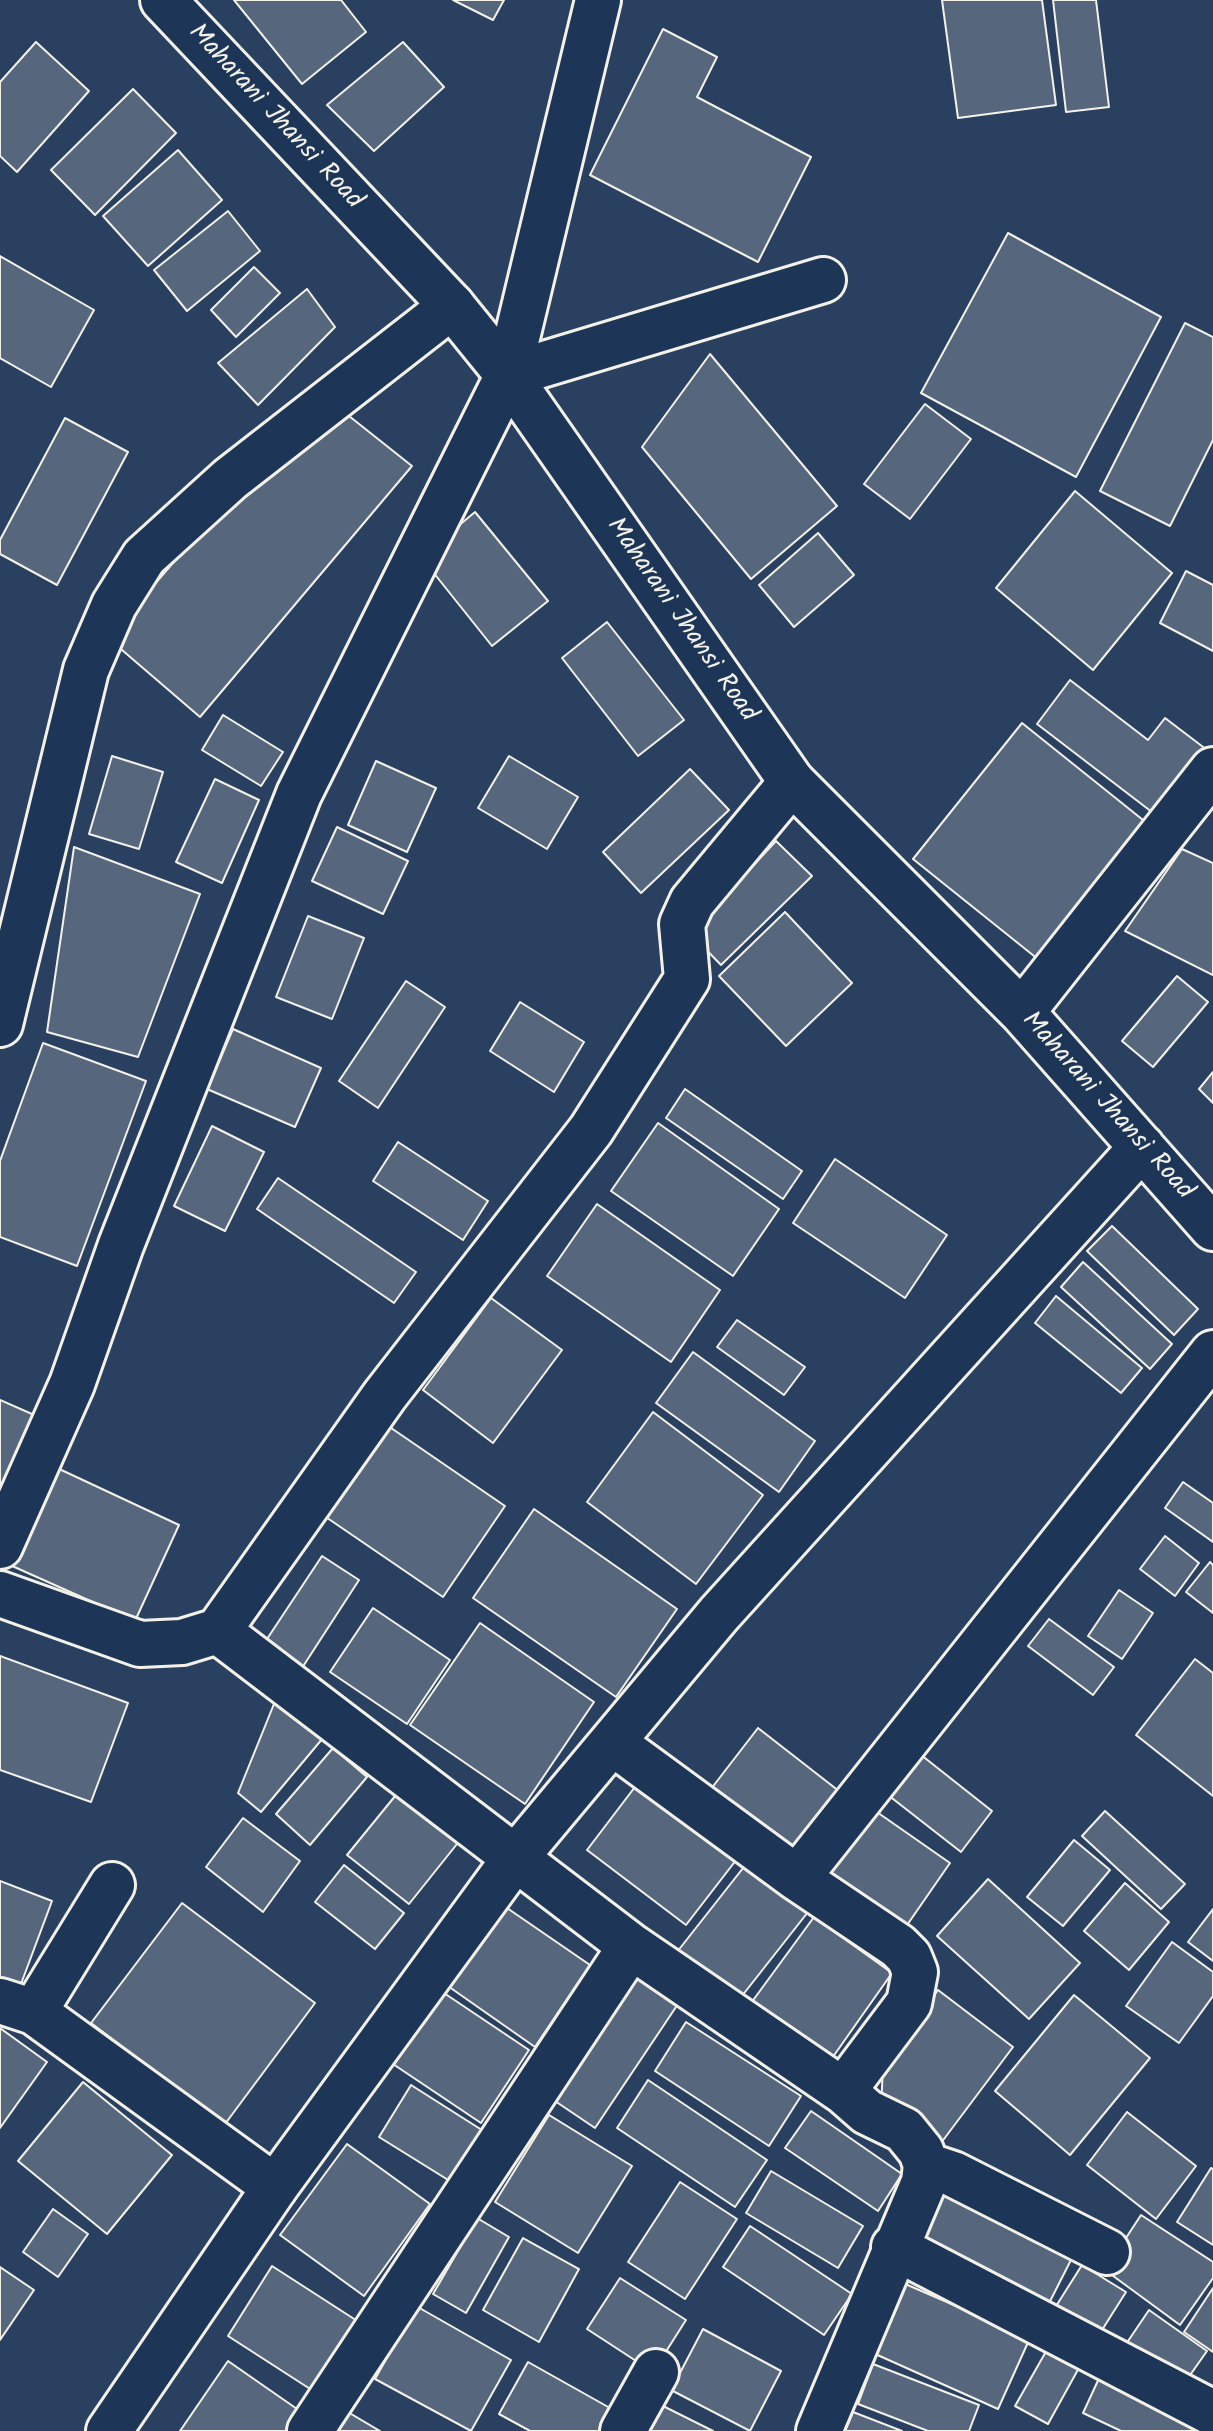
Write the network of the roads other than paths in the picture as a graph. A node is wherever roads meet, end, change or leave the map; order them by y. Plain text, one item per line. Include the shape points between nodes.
1 (163, 0) edge
2 (598, 0) edge
3 (823, 280) dead end
4 (452, 306) junction
5 (508, 375) junction
6 (1213, 770) edge
7 (792, 782) junction
8 (1022, 1012) junction
9 (0, 1024) edge
10 (1142, 1147) junction
11 (1213, 1228) edge
12 (1213, 1353) edge
13 (0, 1546) edge
14 (0, 1594) edge
15 (218, 1631) junction
16 (613, 1743) junction
17 (516, 1857) junction
18 (797, 1878) junction
19 (112, 1885) dead end
20 (631, 1946) junction
21 (17, 2006) edge
22 (843, 2091) junction
23 (926, 2165) junction
24 (275, 2187) junction
25 (894, 2247) junction
26 (1107, 2252) dead end
27 (656, 2372) dead end
28 (1213, 2413) edge
29 (109, 2431) edge
30 (310, 2431) edge
31 (623, 2431) edge
32 (819, 2431) edge

1 - 4 street, Maharani Jhansi Road
2 - 5 street
3 - 5 street
4 - 5 street, Maharani Jhansi Road
4 - 9 street via 230,479 144,557 114,605 86,670
5 - 7 street, Maharani Jhansi Road
5 - 13 street via 299,794 121,1245 72,1384
6 - 8 street
7 - 8 street, Maharani Jhansi Road
7 - 15 street via 692,902 682,924 687,979 591,1130 385,1395
8 - 10 street, Maharani Jhansi Road
10 - 11 street, Maharani Jhansi Road
10 - 16 street via 719,1614
12 - 18 street
14 - 15 street via 140,1644 182,1642
15 - 17 street
16 - 17 street
16 - 18 street
17 - 20 street
17 - 24 street
18 - 22 street via 898,1946 915,1972 909,2003
19 - 21 street
20 - 22 street
20 - 30 street
21 - 24 street
22 - 23 street via 867,2112 904,2130
23 - 25 street via 924,2182
23 - 26 street
24 - 29 street
25 - 28 street
25 - 32 street
27 - 31 street

